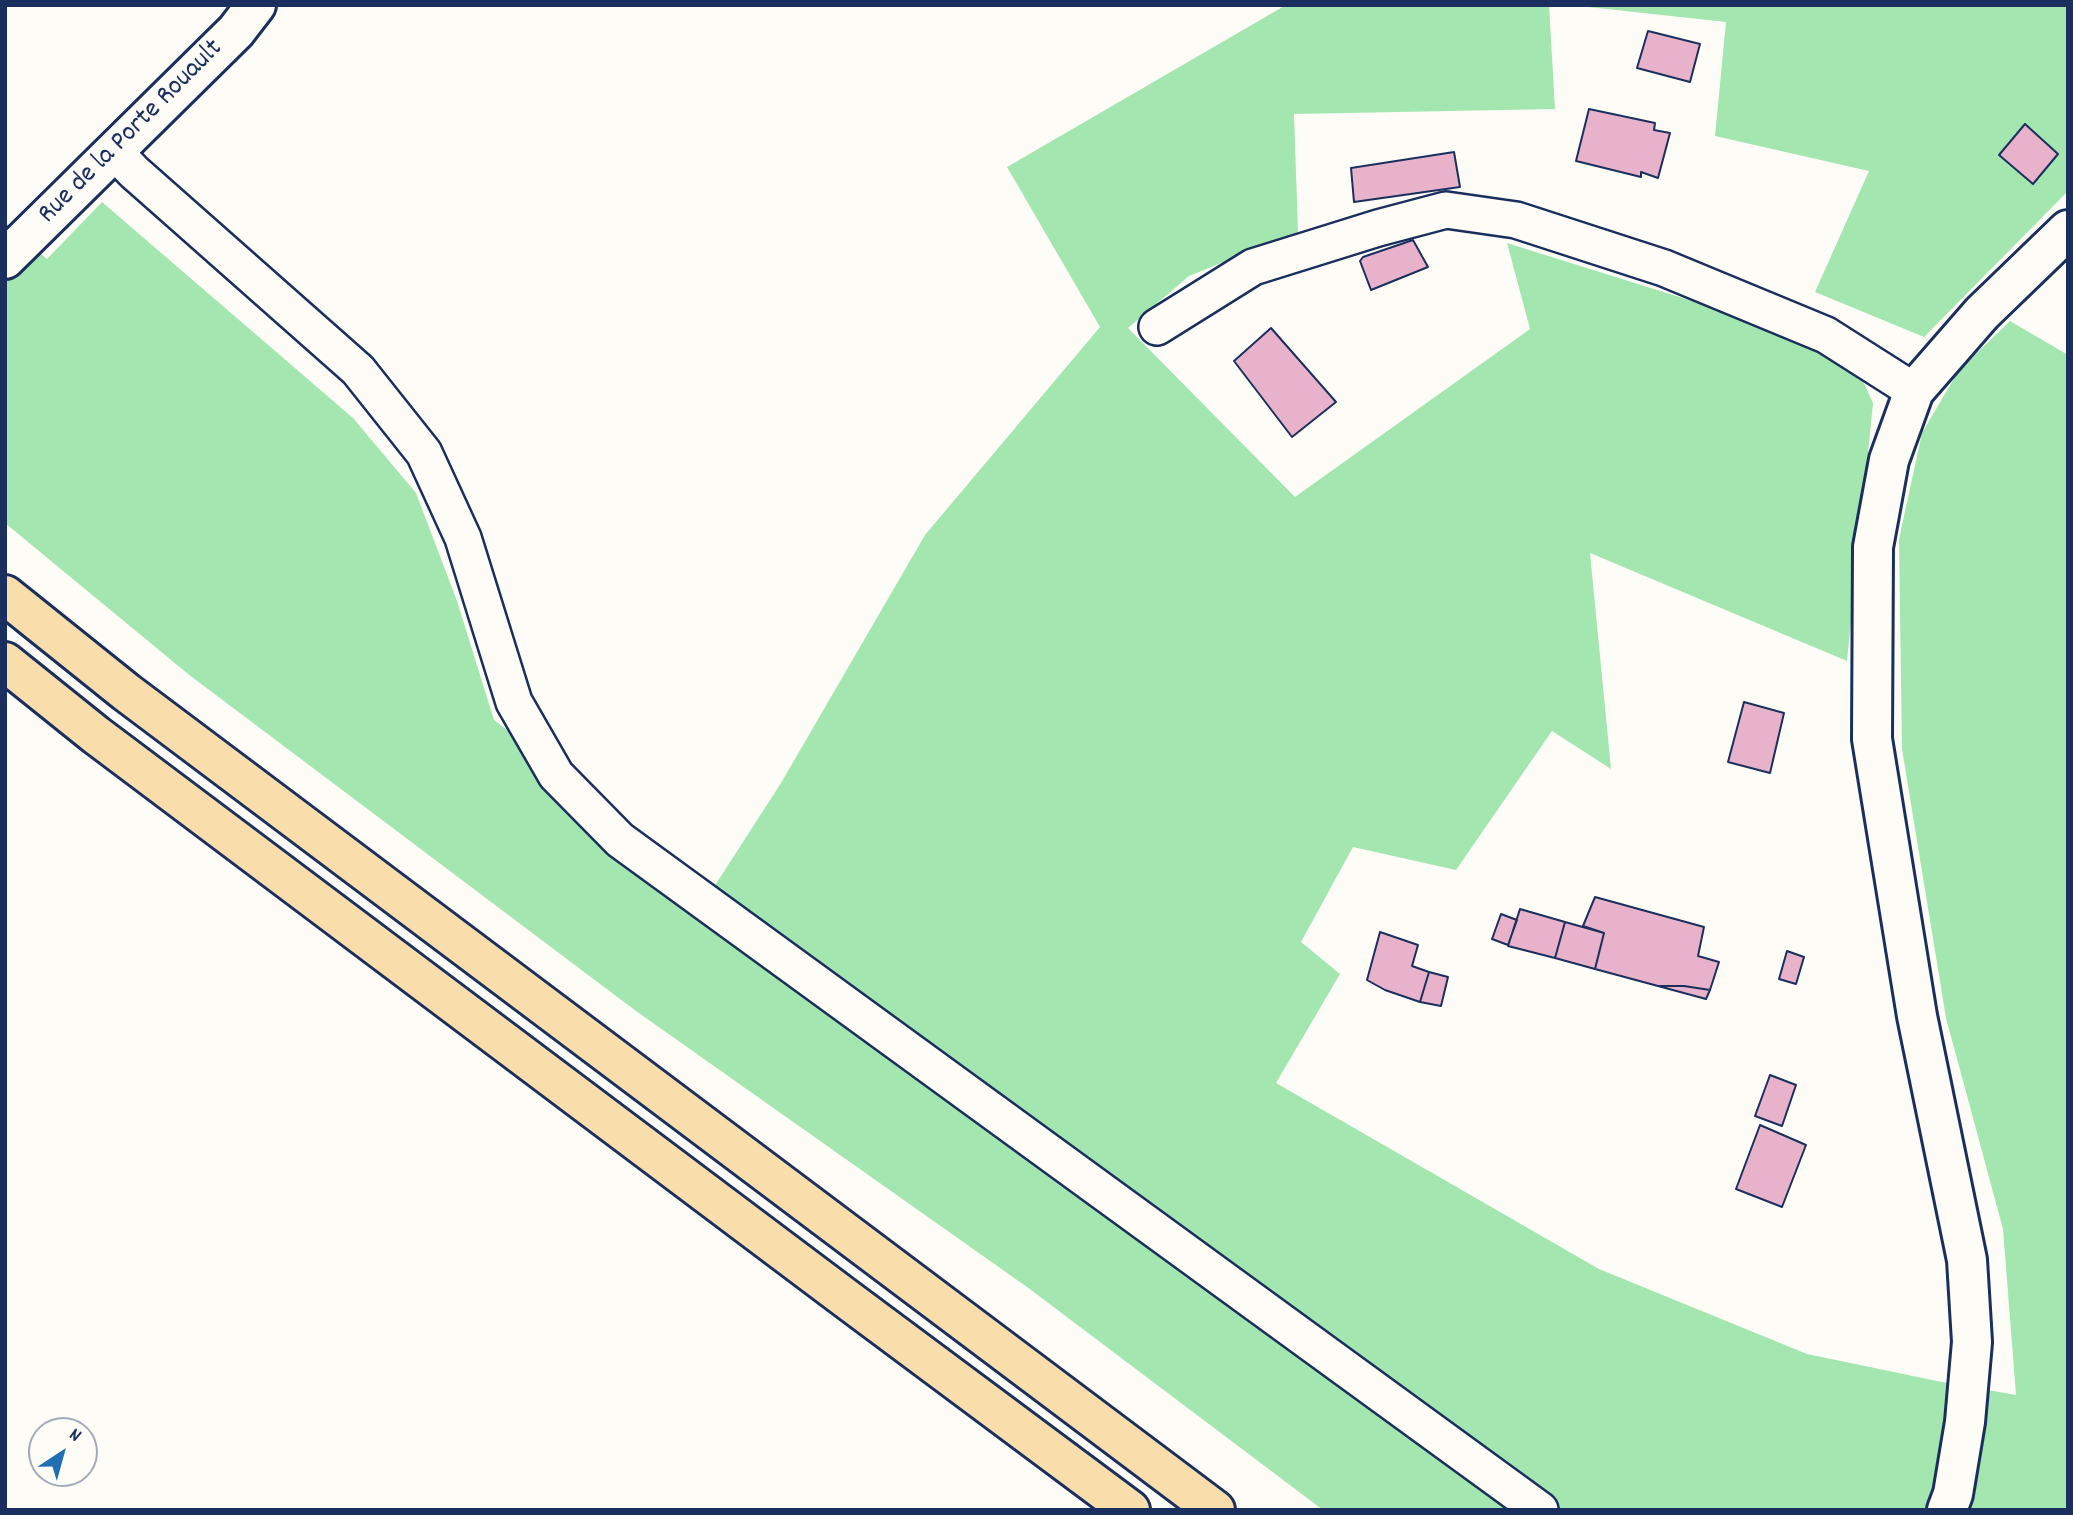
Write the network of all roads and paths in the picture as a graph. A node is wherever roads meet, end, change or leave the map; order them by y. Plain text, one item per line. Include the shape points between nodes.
1 (256, 5) edge
2 (116, 152) junction
3 (2068, 230) edge
4 (5, 259) edge
5 (1157, 327) dead end
6 (1914, 391) junction
7 (5, 595) edge
8 (5, 662) edge
9 (1130, 1510) edge
10 (1215, 1510) edge
11 (1540, 1510) edge
12 (1947, 1510) edge

1 - 2 street, Rue de la Porte Rouault
2 - 4 street, Rue de la Porte Rouault
2 - 11 street via 358,370 424,453 463,538 514,702 556,775 620,840
3 - 6 street via 1982,313
5 - 6 street via 1253,267 1446,209 1516,220 1664,268 1826,335
6 - 12 street via 1889,460 1873,547 1872,739 1917,1016 1968,1260 1972,1342 1965,1422
7 - 10 highway via 126,692
8 - 9 highway

